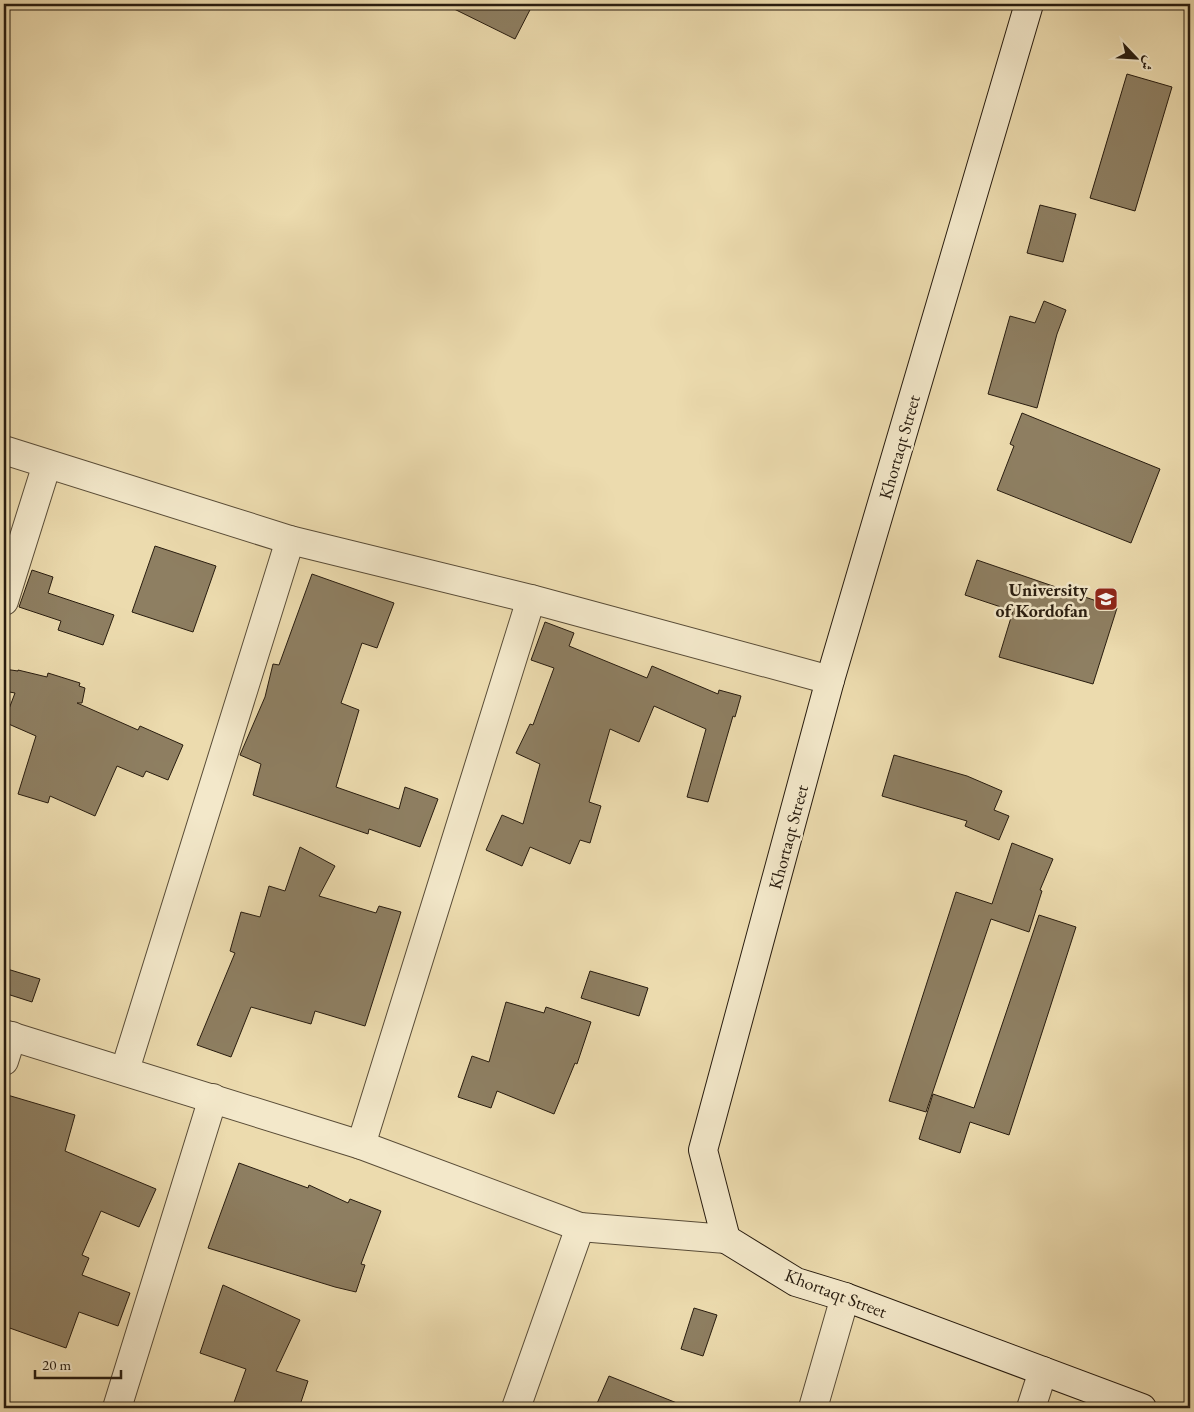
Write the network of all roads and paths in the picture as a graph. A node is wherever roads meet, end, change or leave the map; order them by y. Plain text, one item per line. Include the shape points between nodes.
1 (1029, 4) edge
2 (4, 450) edge
3 (48, 464) junction
4 (290, 540) junction
5 (531, 599) junction
6 (4, 601) edge
7 (830, 680) junction
8 (6, 1044) edge
9 (125, 1070) junction
10 (213, 1098) junction
11 (361, 1145) junction
12 (580, 1227) junction
13 (726, 1239) junction
14 (845, 1297) junction
15 (1043, 1371) junction
16 (117, 1408) edge
17 (516, 1408) edge
18 (812, 1408) edge
19 (1031, 1408) edge
20 (1142, 1408) edge

1 - 7 street, Khortaqt Street
2 - 3 street
3 - 4 street
3 - 6 street
4 - 5 street
4 - 9 street
5 - 7 street
5 - 11 street
7 - 13 street, Khortaqt Street via 703,1150
8 - 9 street
9 - 10 street
10 - 11 street
10 - 16 street
11 - 12 street
12 - 13 street
12 - 17 street
13 - 14 street, Khortaqt Street via 796,1282
14 - 15 street, Khortaqt Street
14 - 18 street
15 - 19 street
15 - 20 street, Khortaqt Street

